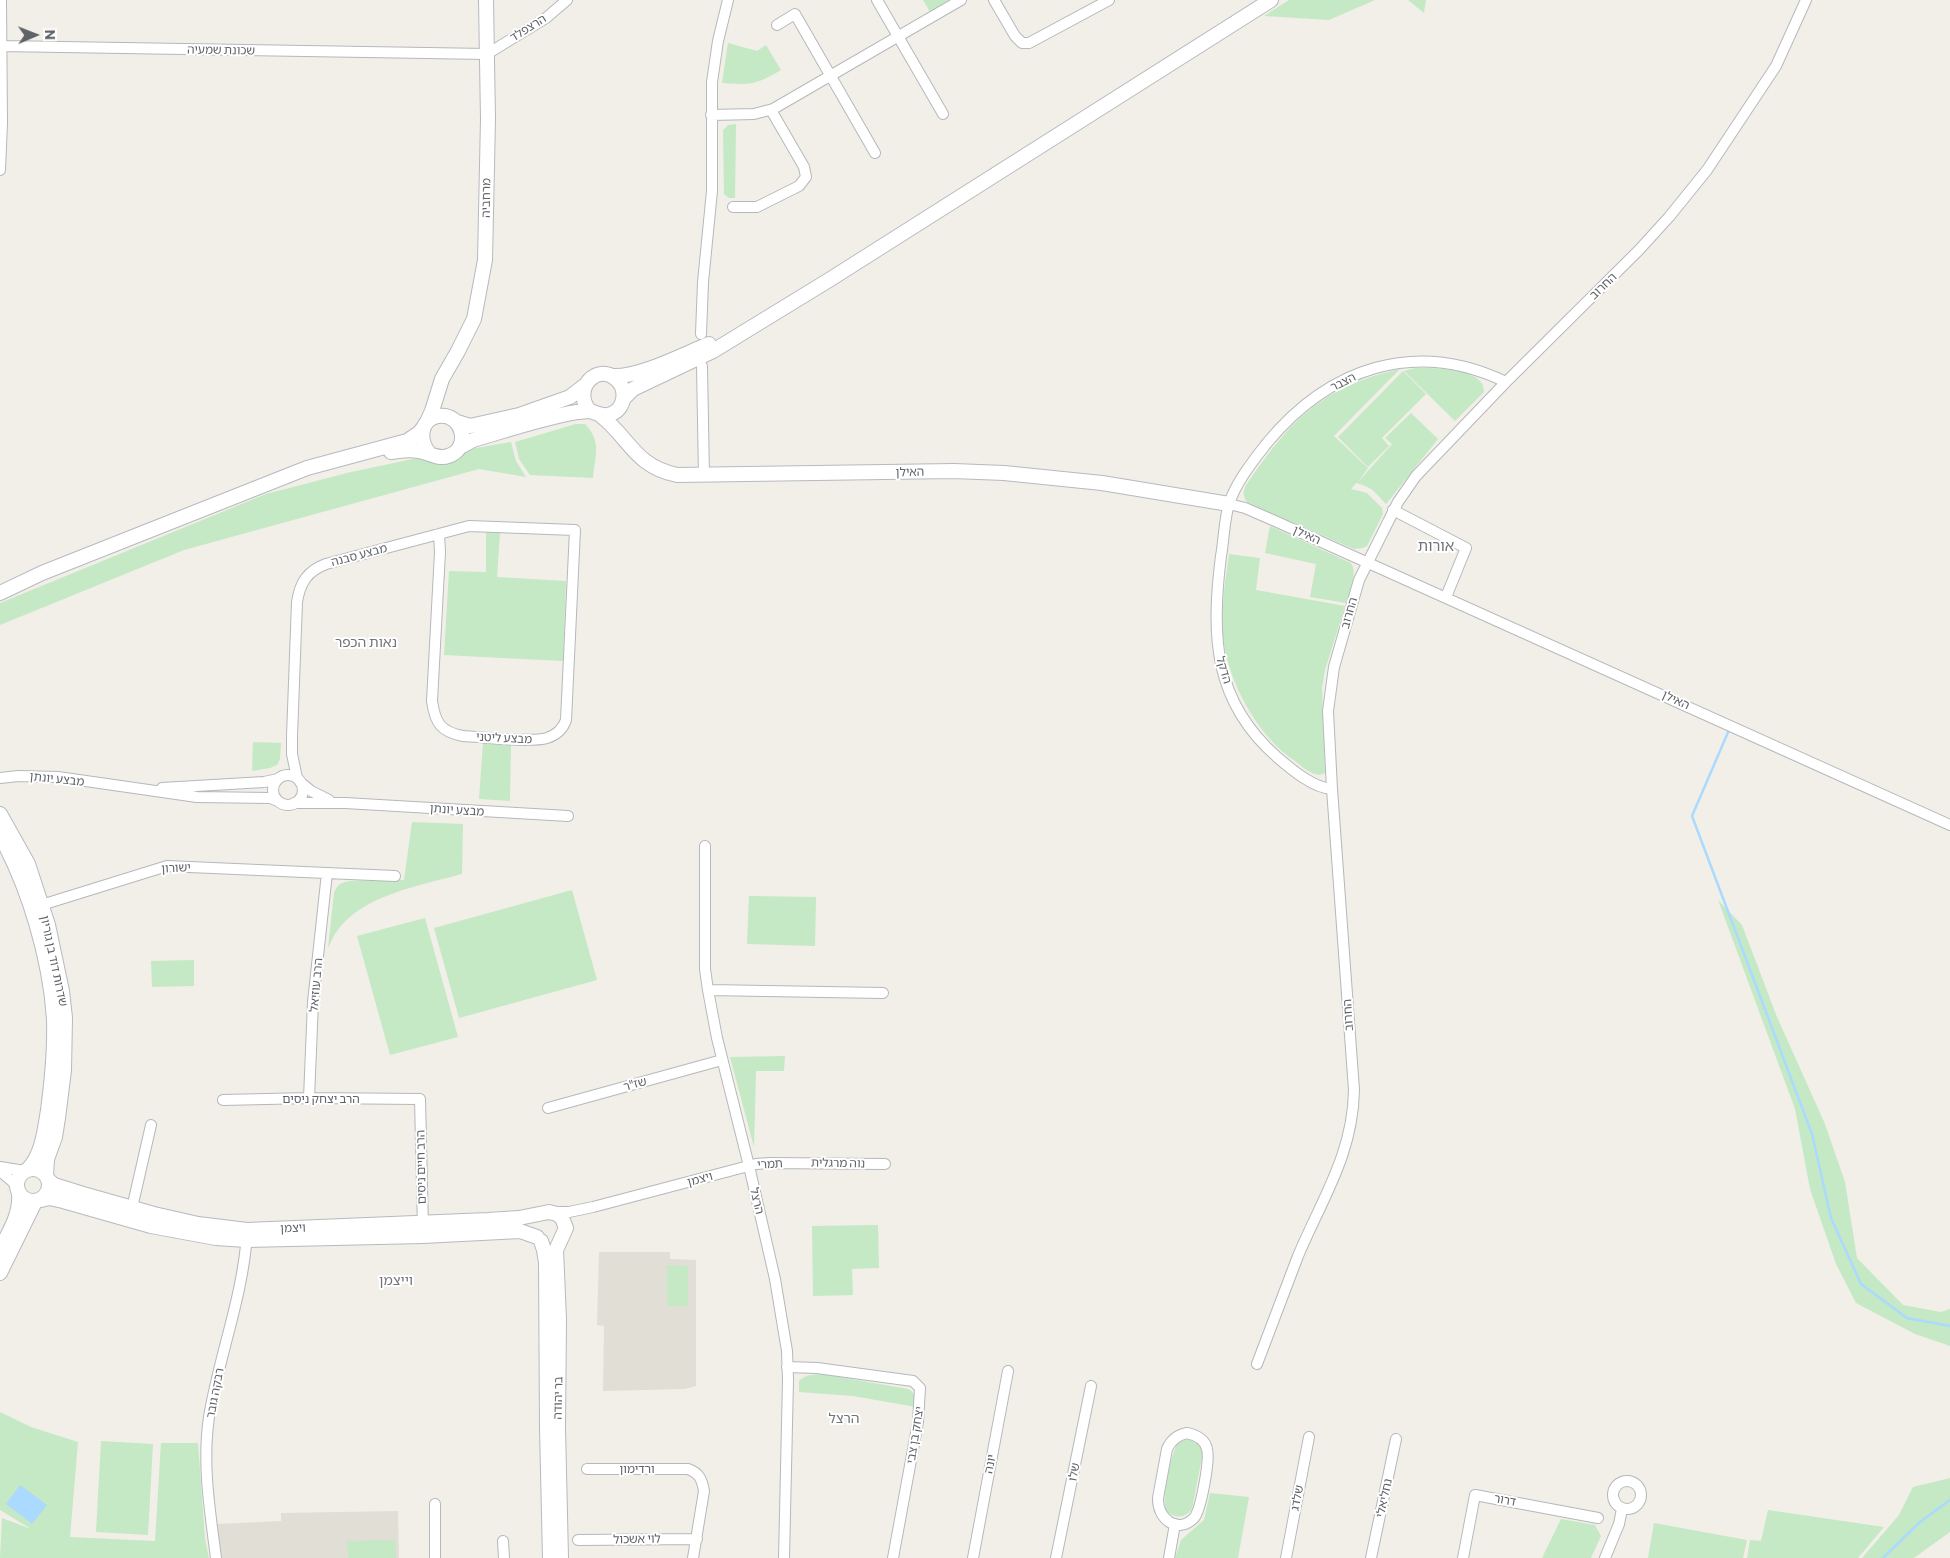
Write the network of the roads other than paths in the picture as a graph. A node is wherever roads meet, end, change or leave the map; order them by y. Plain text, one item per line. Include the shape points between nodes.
1 (1, 0) edge
2 (486, 0) edge
3 (567, 0) edge
4 (728, 0) edge
5 (877, 0) edge
6 (961, 0) edge
7 (994, 0) edge
8 (1109, 0) edge
9 (1271, 0) edge
10 (1806, 0) edge
11 (777, 25) dead end
12 (898, 36) junction
13 (1, 46) junction
14 (487, 54) junction
15 (830, 76) junction
16 (771, 110) junction
17 (943, 114) dead end
18 (711, 115) junction
19 (875, 153) dead end
20 (0, 170) edge
21 (733, 207) dead end
22 (829, 280) junction
23 (701, 334) dead end
24 (702, 366) dead end
25 (612, 376) junction
26 (1506, 382) junction
27 (439, 386) junction
28 (584, 386) junction
29 (621, 404) junction
30 (595, 413) junction
31 (454, 420) junction
32 (425, 425) junction
33 (624, 438) junction
34 (460, 447) junction
35 (429, 453) junction
36 (353, 456) junction
37 (704, 476) junction
38 (1229, 504) junction
39 (1394, 510) junction
40 (575, 530) joint
41 (439, 534) junction
42 (1367, 562) junction
43 (0, 593) edge
44 (1446, 597) junction
45 (292, 736) junction
46 (0, 778) edge
47 (279, 778) junction
48 (299, 780) junction
49 (114, 786) junction
50 (1332, 789) junction
51 (278, 801) junction
52 (294, 803) junction
53 (345, 803) junction
54 (0, 814) edge
55 (568, 816) dead end
56 (1950, 825) edge
57 (0, 835) edge
58 (705, 846) dead end
59 (327, 873) junction
60 (395, 876) dead end
61 (36, 907) junction
62 (708, 990) junction
63 (883, 993) dead end
64 (722, 1060) junction
65 (309, 1098) junction
66 (420, 1099) joint
67 (223, 1100) dead end
68 (548, 1108) dead end
69 (151, 1125) dead end
70 (792, 1163) joint
71 (885, 1164) dead end
72 (749, 1166) junction
73 (0, 1167) edge
74 (26, 1170) junction
75 (0, 1172) edge
76 (47, 1178) junction
77 (18, 1192) junction
78 (38, 1201) junction
79 (592, 1207) junction
80 (132, 1208) junction
81 (547, 1212) junction
82 (423, 1230) junction
83 (563, 1233) junction
84 (247, 1235) junction
85 (539, 1239) junction
86 (0, 1250) edge
87 (0, 1272) edge
88 (1257, 1364) dead end
89 (787, 1367) junction
90 (1008, 1371) dead end
91 (1091, 1386) dead end
92 (1309, 1437) dead end
93 (1396, 1439) dead end
94 (587, 1469) dead end
95 (435, 1504) dead end
96 (1622, 1509) dead end
97 (1598, 1518) dead end
98 (1175, 1524) junction
99 (697, 1539) junction
100 (578, 1540) dead end
101 (503, 1541) dead end
102 (216, 1558) edge
103 (435, 1558) edge
104 (504, 1558) edge
105 (550, 1558) edge
106 (561, 1558) edge
107 (693, 1558) edge
108 (784, 1558) edge
109 (892, 1558) edge
110 (973, 1558) edge
111 (1056, 1558) edge
112 (1169, 1558) edge
113 (1286, 1558) edge
114 (1371, 1558) edge
115 (1463, 1558) edge
116 (1605, 1558) edge

1 - 13 street
2 - 14 street, מרחביה
3 - 14 street, הרצפלד via 546,18
4 - 18 street via 714,62
5 - 12 street
6 - 12 street
7 - 8 street via 1022,43 1029,43
9 - 22 street
10 - 26 street, החרוב via 1776,66 1707,170 1639,250
11 - 15 street via 795,14
12 - 15 street
12 - 17 street
13 - 14 street, שכונת שמעיה
13 - 20 street
14 - 27 street, מרחביה via 485,260 474,319
15 - 16 street
15 - 19 street
16 - 18 street via 754,114
16 - 21 street via 804,167 806,177 798,186 757,207
18 - 23 street via 712,191
22 - 25 street via 709,344 641,371
22 - 29 street via 714,351 633,389
24 - 37 street
25 - 28 street via 600,374
25 - 29 street via 622,386
26 - 38 street, הצבר via 1472,367 1434,361 1392,363 1343,380 1282,426 1252,462
26 - 39 street, החרוב via 1416,476
27 - 31 street via 442,405
27 - 32 street, מרחביה
28 - 30 street via 583,399
28 - 31 street via 570,397 519,415 470,426
29 - 30 street via 610,414
29 - 33 street, האילן via 617,416
30 - 33 street, האילן
30 - 34 street via 558,416 466,442
31 - 32 street via 438,416
31 - 34 street via 462,434
32 - 35 street via 422,441
32 - 36 street via 419,434 407,441
33 - 37 street, האילן via 637,456 657,470
34 - 35 street via 449,456
35 - 36 street via 406,450
36 - 43 street via 307,468 42,573
37 - 38 street, האילן via 990,472 1083,481
38 - 42 street, האילן via 1261,514
38 - 50 street, הדקל via 1216,606 1217,644 1225,681 1244,719 1259,740 1312,782
39 - 42 street, החרוב
39 - 44 street via 1466,548
40 - 41 street, מבצע סבנה via 480,525
40 - 41 street, מבצע ליטני via 566,720 564,727 553,736 537,740 463,736 447,732 436,719 432,701
41 - 45 street, מבצע סבנה via 326,564 315,568 304,580 298,602
42 - 44 street, האילן
42 - 50 street, החרוב via 1354,595 1331,682 1328,711
44 - 56 street, האילן
45 - 47 street, מבצע סבנה via 290,753
45 - 48 street, מבצע סבנה via 292,754
46 - 49 street, מבצע יונתן via 58,777
47 - 48 street via 289,775
47 - 49 street, מבצע יונתן via 193,787
47 - 51 street via 273,788
48 - 52 street via 302,794
48 - 53 street, מבצע יונתן via 318,796
49 - 51 street, מבצע יונתן via 197,797 270,798
50 - 88 street, החרוב via 1354,1090 1352,1119 1337,1173 1298,1257
51 - 52 street via 287,805
52 - 53 street, מבצע יונתן
53 - 55 street, מבצע יונתן
54 - 61 street, שדרות דוד בן גוריון via 28,864
57 - 61 street, שדרות דוד בן גוריון
58 - 62 street, הרצל via 705,969
59 - 60 street, ישורון
59 - 61 street, ישורון via 167,866
59 - 65 street, הרב עוזיאל via 313,1002
61 - 74 street, שדרות דוד בן גוריון via 54,1040 44,1134 37,1157
61 - 76 street, שדרות דוד בן גוריון via 56,961 66,1041 61,1098 55,1136 47,1159
62 - 63 street
62 - 64 street, הרצל
64 - 68 street, שז"ר
64 - 72 street, הרצל
65 - 66 street, הרב יצחק ניסים
65 - 67 street, הרב יצחק ניסים
66 - 82 street, הרב חיים ניסים
69 - 80 street
70 - 71 street, נוה מרגלית
70 - 72 street, תמרי
72 - 79 street, ויצמן
72 - 89 street, הרצל via 775,1279
73 - 74 street
74 - 76 street via 36,1169
74 - 77 street via 18,1179
75 - 77 street via 13,1182
76 - 78 street via 47,1193
76 - 80 street, ויצמן via 54,1185
77 - 78 street via 26,1200
77 - 86 street via 14,1220
78 - 84 street, ויצמן via 48,1198 64,1200 124,1220 177,1232 216,1238
78 - 87 street
79 - 81 street, ויצמן
79 - 83 street, ויצמן via 573,1219
80 - 84 street, ויצמן
81 - 82 street, ויצמן
81 - 83 street via 562,1218
81 - 85 street via 536,1220 534,1227
82 - 84 street, ויצמן
82 - 85 street, ויצמן via 520,1231
83 - 85 street via 552,1244
83 - 106 street, בר יהודה via 556,1250
84 - 102 street, רבקה גובר via 244,1264 209,1419 206,1461
85 - 105 street, בר יהודה via 546,1263
89 - 108 street, הרצל
89 - 109 street, יצחק בן צבי via 913,1381 920,1388 918,1422
90 - 110 street, יונה
91 - 111 street, שלו
92 - 113 street, שלדג
93 - 114 street, נחליאלי
94 - 99 street, ורדימון via 688,1469 697,1473 704,1490
95 - 103 street
96 - 116 street
97 - 115 street, דרור via 1475,1495
98 - 98 street via 1188,1522 1198,1512 1208,1456 1205,1443 1187,1433 1180,1434 1167,1449 1158,1498 1159,1512
98 - 112 street
99 - 100 street, לוי אשכול
99 - 107 street
101 - 104 street

